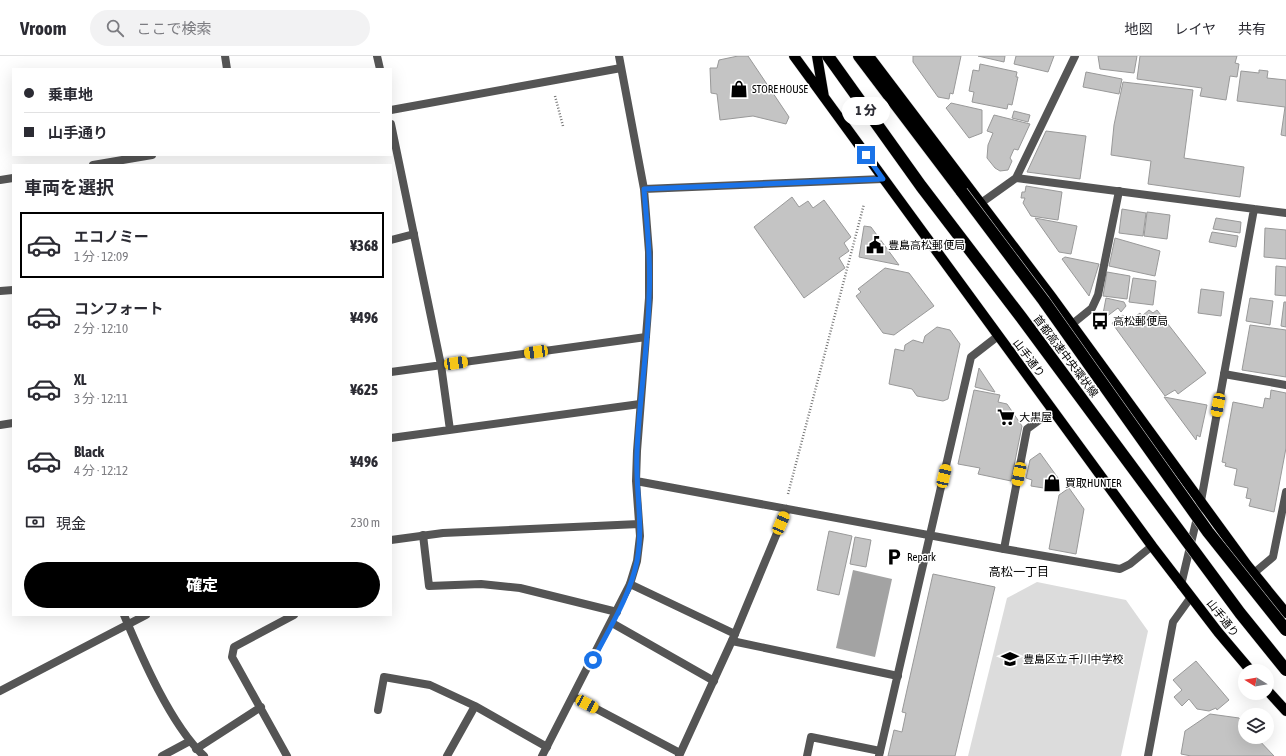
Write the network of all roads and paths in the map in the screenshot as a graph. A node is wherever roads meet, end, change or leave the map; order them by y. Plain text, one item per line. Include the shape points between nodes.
1 (225, 56) edge
2 (377, 56) edge
3 (619, 56) edge
4 (794, 56) edge
5 (817, 56) edge
6 (828, 56) edge
7 (860, 56) edge
8 (1075, 56) edge
9 (871, 59) edge
10 (227, 68) edge
11 (380, 68) edge
12 (621, 68) junction
13 (551, 80) junction
14 (825, 99) junction
15 (392, 110) edge
16 (563, 126) dead end
17 (392, 129) edge
18 (147, 156) edge
19 (115, 163) edge
20 (104, 164) edge
21 (12, 178) edge
22 (1016, 178) junction
23 (883, 179) junction
24 (0, 180) edge
25 (644, 189) junction
26 (1119, 191) junction
27 (981, 203) junction
28 (864, 204) dead end
29 (1254, 209) junction
30 (1286, 213) edge
31 (414, 234) junction
32 (392, 240) edge
33 (12, 290) edge
34 (0, 291) edge
35 (1070, 325) junction
36 (998, 336) junction
37 (646, 337) junction
38 (441, 365) junction
39 (392, 372) edge
40 (1224, 374) junction
41 (1286, 385) edge
42 (640, 404) junction
43 (1053, 410) junction
44 (12, 423) edge
45 (0, 425) edge
46 (450, 430) junction
47 (392, 438) edge
48 (636, 481) junction
49 (1286, 492) edge
50 (1201, 501) junction
51 (786, 509) junction
52 (639, 524) junction
53 (423, 535) junction
54 (931, 536) junction
55 (392, 540) edge
56 (1152, 546) junction
57 (1004, 549) junction
58 (1254, 573) junction
59 (630, 584) junction
60 (1182, 585) junction
61 (1191, 597) junction
62 (617, 612) junction
63 (1286, 613) edge
64 (124, 616) edge
65 (144, 616) edge
66 (292, 616) edge
67 (612, 623) junction
68 (128, 624) junction
69 (1286, 630) edge
70 (733, 637) junction
71 (1245, 664) edge
72 (1286, 670) edge
73 (898, 676) junction
74 (714, 681) junction
75 (0, 691) edge
76 (574, 697) junction
77 (1274, 698) edge
78 (475, 706) junction
79 (261, 707) junction
80 (378, 710) dead end
81 (1286, 711) edge
82 (190, 741) junction
83 (547, 747) junction
84 (196, 749) junction
85 (879, 754) edge
86 (679, 755) edge
87 (162, 756) edge
88 (204, 756) edge
89 (287, 756) edge
90 (447, 756) edge
91 (542, 756) edge
92 (807, 756) edge
93 (1148, 756) edge

1 - 10 street
2 - 11 street
3 - 12 street
4 - 14 main road, 山手通り
5 - 14 main road
6 - 72 highway, 首都高速中央環状線, bridge via 926,192 1240,613
7 - 9 main road
7 - 69 highway, 首都高速中央環状線, bridge via 1044,301 1208,532
8 - 22 street
9 - 27 main road
12 - 13 street
12 - 25 street
13 - 15 street
13 - 16 path
14 - 23 main road, 山手通り
17 - 31 street
18 - 19 street
19 - 20 street
21 - 24 street
22 - 26 street
22 - 27 street
23 - 25 street
23 - 36 main road, 山手通り
25 - 37 street via 650,298
26 - 29 street
26 - 35 street via 1098,295 1092,308
27 - 35 main road
28 - 51 path
29 - 30 street
29 - 40 street
31 - 32 street
31 - 38 street
33 - 34 street
35 - 50 main road
36 - 43 main road, 山手通り
36 - 54 street via 971,357
37 - 38 street
37 - 42 street
38 - 39 street
38 - 46 street
40 - 41 street
40 - 50 street
42 - 46 street
42 - 48 street
43 - 56 main road, 山手通り
43 - 57 street via 1027,429
44 - 45 street
46 - 47 street
48 - 51 street
48 - 52 street
49 - 58 street via 1272,557
50 - 58 main road
50 - 60 street
51 - 54 street
51 - 70 street
52 - 53 street
52 - 59 street via 637,561
53 - 55 street
53 - 62 street via 429,586 481,584 520,588
54 - 57 street
54 - 73 street
56 - 57 street via 1120,569
56 - 60 main road, 山手通り
58 - 63 main road
59 - 62 street
59 - 70 street
60 - 61 main road, 山手通り
61 - 71 main road, 山手通り
61 - 93 street via 1173,622
62 - 67 street
64 - 68 street
65 - 68 street
66 - 79 street via 234,646 232,657
67 - 74 street
67 - 76 street
68 - 75 street
68 - 82 street via 165,703
70 - 73 street
70 - 74 street
73 - 85 street
74 - 86 street
76 - 83 street
76 - 86 street
77 - 81 main road
78 - 80 street via 430,685 384,677
78 - 83 street
78 - 90 street
79 - 84 street
79 - 89 street
82 - 84 street
82 - 87 street
83 - 91 street
84 - 88 street
85 - 92 street via 811,737

